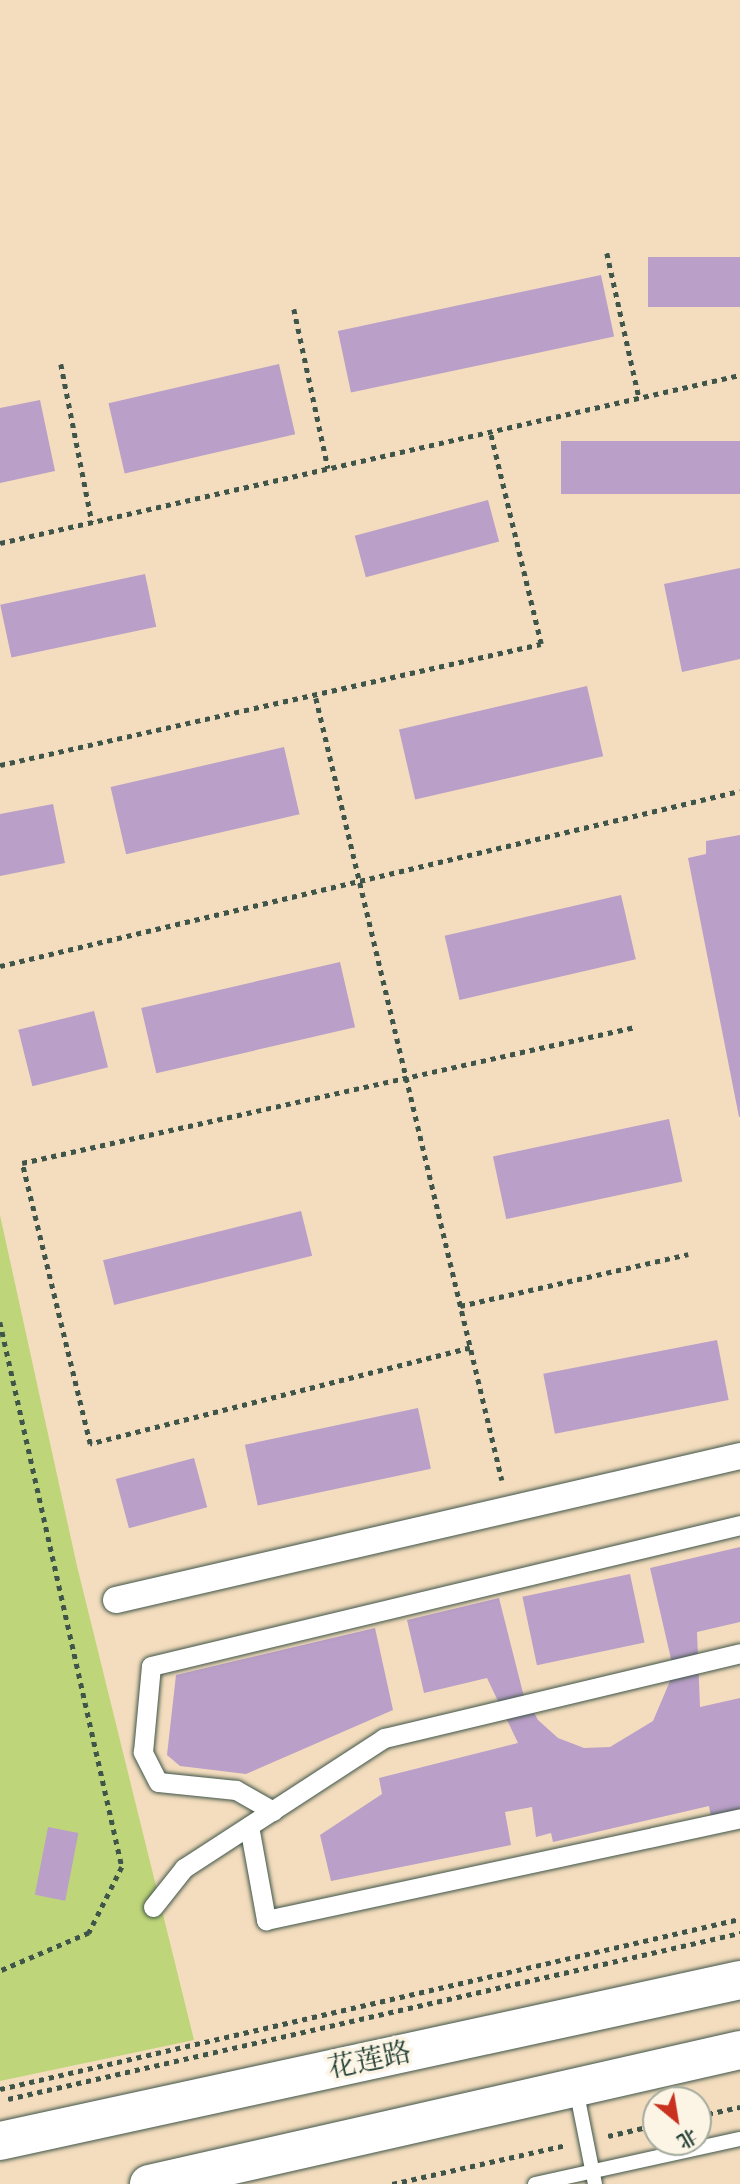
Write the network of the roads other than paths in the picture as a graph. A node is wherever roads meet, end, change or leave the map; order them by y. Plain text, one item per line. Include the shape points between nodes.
1 (740, 1456) edge
2 (740, 1525) edge
3 (116, 1600) dead end
4 (740, 1653) edge
5 (273, 1811) junction
6 (740, 1818) edge
7 (249, 1826) junction
8 (153, 1908) dead end
9 (740, 1980) edge
10 (740, 2050) edge
11 (575, 2088) junction
12 (740, 2139) edge
13 (0, 2141) edge
14 (594, 2178) edge
15 (149, 2184) edge
16 (535, 2184) edge

1 - 3 street
2 - 5 street via 151,1666 143,1752 158,1782 236,1790
4 - 5 street via 384,1738
5 - 7 street
6 - 7 street via 266,1920
7 - 8 street via 184,1868
9 - 13 main road, 花莲路
10 - 11 main road
11 - 14 lane
11 - 15 main road
12 - 14 lane
14 - 16 lane

